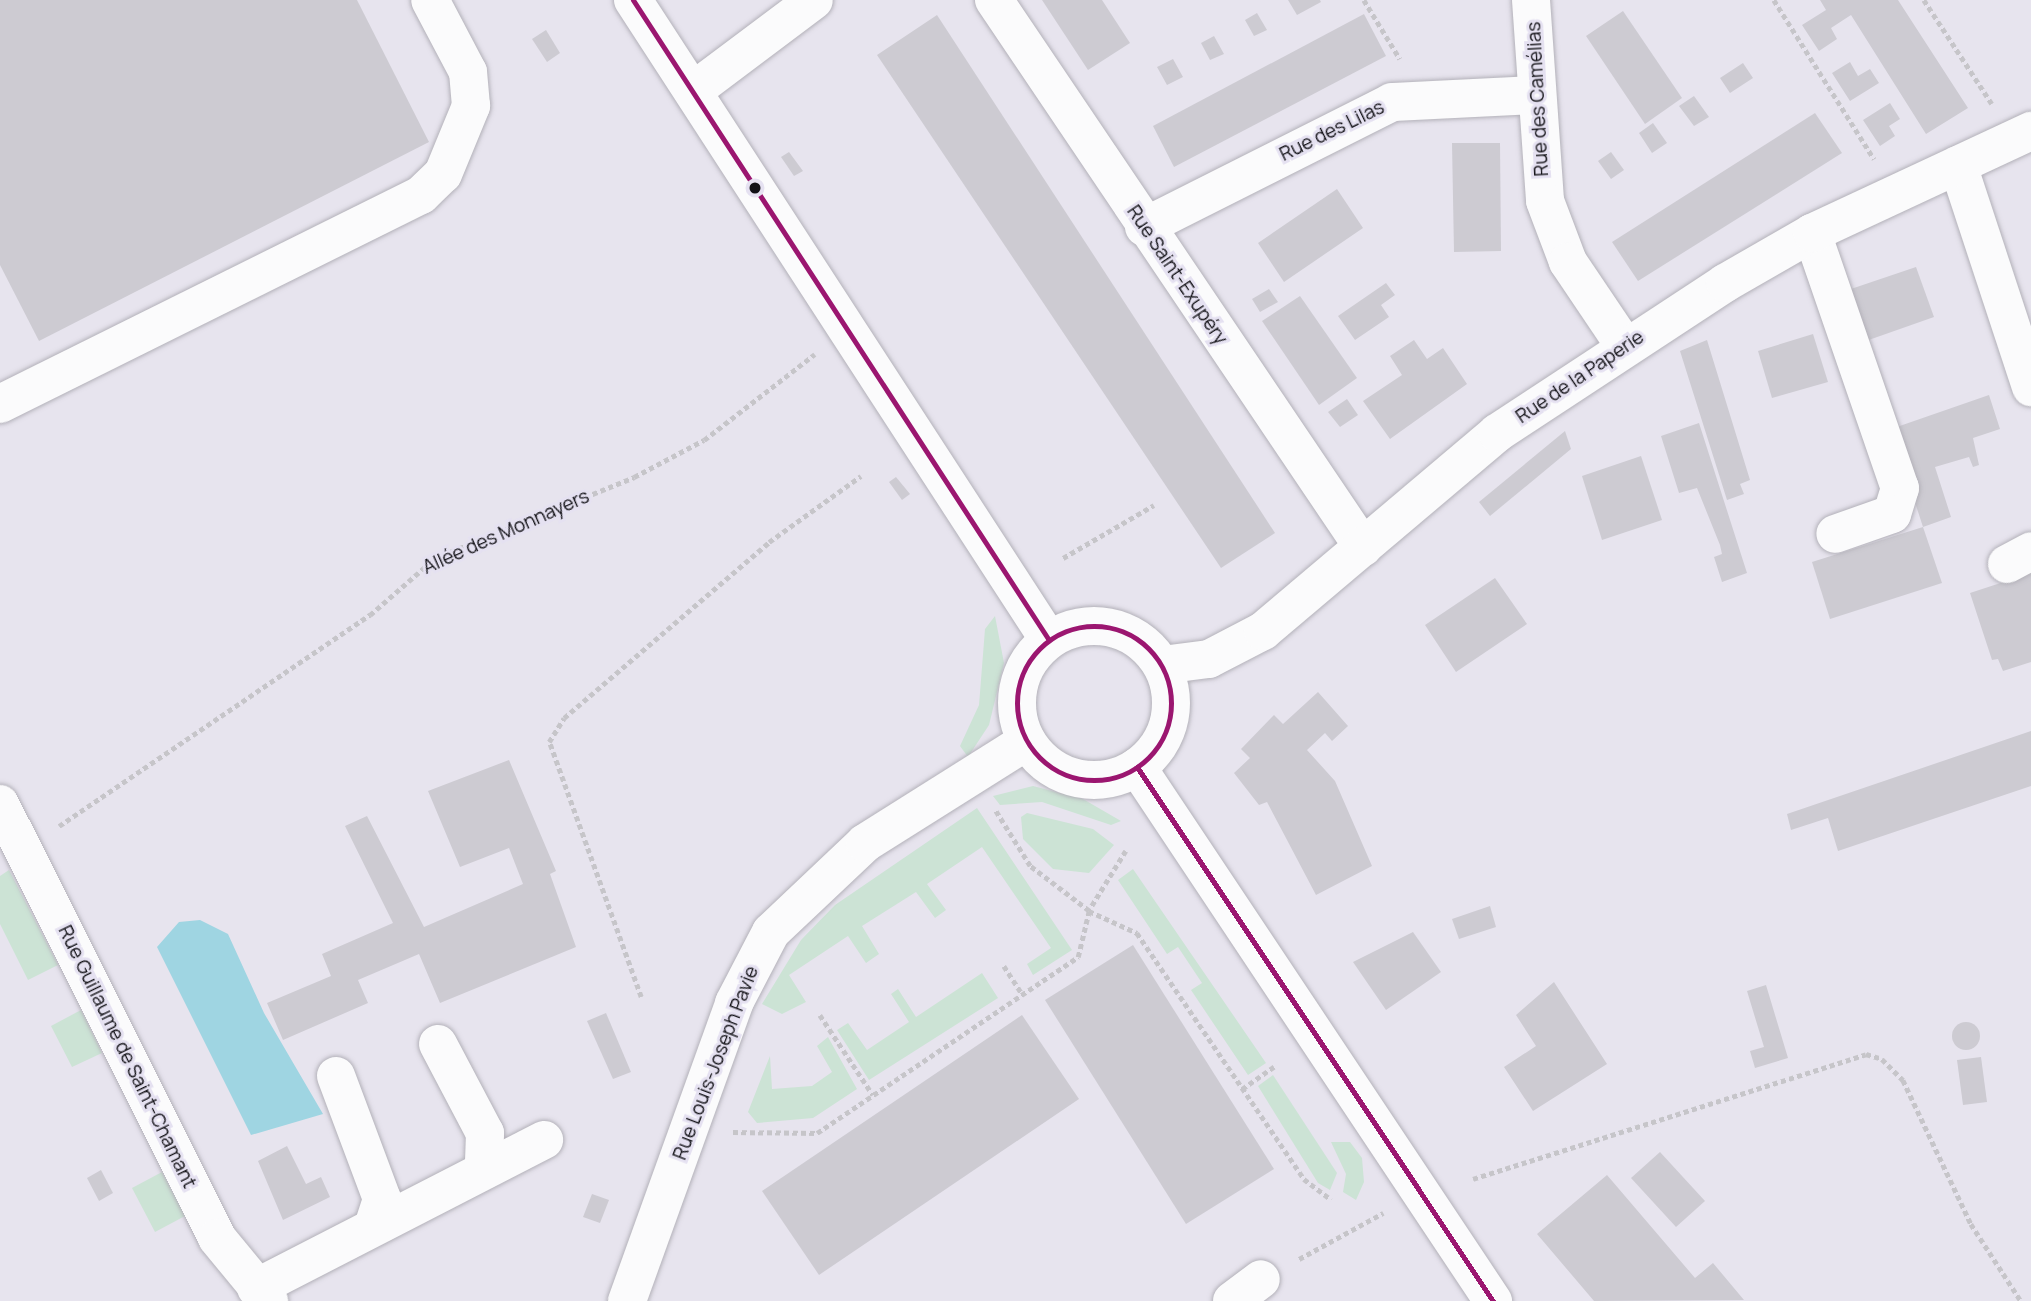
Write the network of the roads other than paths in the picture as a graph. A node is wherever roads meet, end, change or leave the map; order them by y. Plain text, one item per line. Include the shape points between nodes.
1 (430, 0) edge
2 (633, 0) edge
3 (814, 0) edge
4 (993, 0) edge
5 (1531, 0) edge
6 (693, 91) junction
7 (1536, 95) junction
8 (2031, 131) edge
9 (1958, 164) junction
10 (1144, 226) junction
11 (1812, 233) junction
12 (1624, 345) junction
13 (2031, 387) edge
14 (0, 404) edge
15 (1835, 534) dead end
16 (1363, 547) junction
17 (1049, 640) junction
18 (1162, 665) junction
19 (1027, 741) junction
20 (1137, 767) junction
21 (0, 804) edge
22 (438, 1044) dead end
23 (336, 1076) dead end
24 (544, 1140) dead end
25 (484, 1170) junction
26 (373, 1227) junction
27 (262, 1294) edge
28 (627, 1301) edge
29 (1493, 1301) edge

1 - 14 street via 468,72 471,106 443,174 421,195
2 - 6 street
3 - 6 street
4 - 10 street, Rue Saint-Exupéry
5 - 7 street, Rue des Camélias
6 - 17 street
7 - 10 street, Rue des Lilas via 1419,100 1363,113
7 - 12 street, Rue des Camélias via 1539,169 1556,234
8 - 9 street, Rue de la Paperie
9 - 11 street, Rue de la Paperie
9 - 13 street
10 - 16 street, Rue Saint-Exupéry
11 - 12 street, Rue de la Paperie
11 - 15 street via 1900,488 1892,514
12 - 16 street, Rue de la Paperie via 1497,433
16 - 18 street, Rue de la Paperie via 1263,631 1209,659
17 - 18 street via 1081,626 1105,626 1137,639
17 - 19 street via 1026,666 1018,686 1017,709
18 - 20 street via 1169,720 1154,751
19 - 20 street via 1071,776 1105,779
19 - 28 street, Rue Louis-Joseph Pavie via 865,843 771,932 734,1003
20 - 29 street
21 - 27 street, Rue Guillaume de Saint-Chamant via 218,1238
22 - 25 street via 485,1133
23 - 26 street via 382,1199
24 - 25 street
25 - 26 street
26 - 27 street

